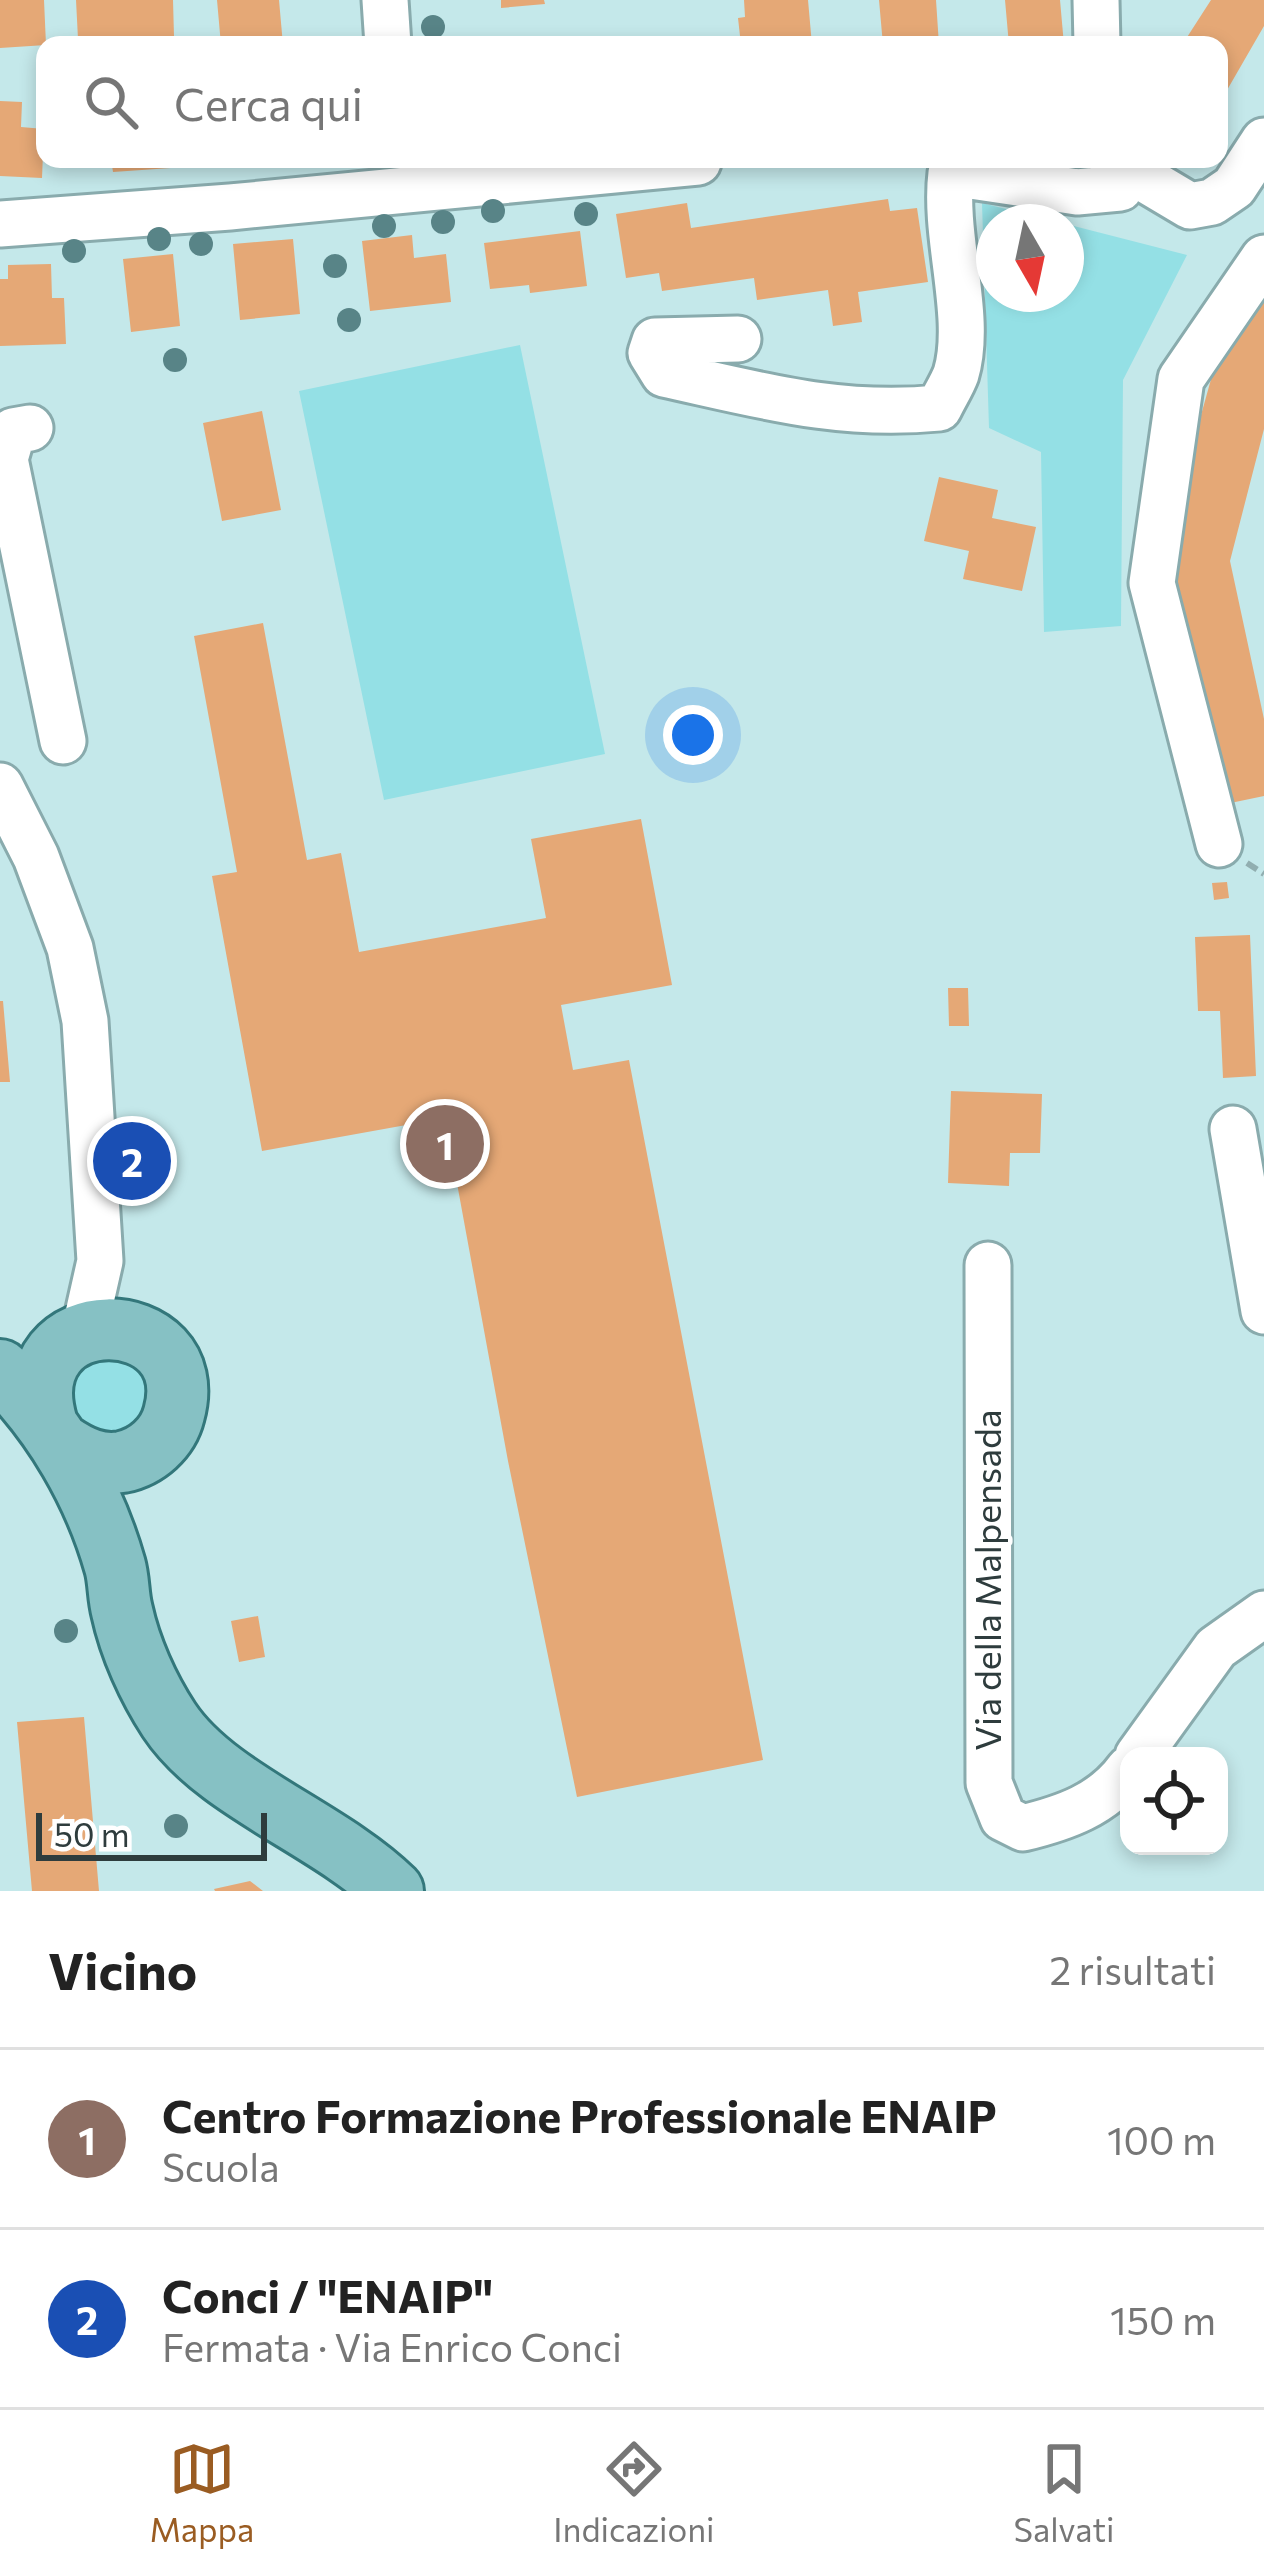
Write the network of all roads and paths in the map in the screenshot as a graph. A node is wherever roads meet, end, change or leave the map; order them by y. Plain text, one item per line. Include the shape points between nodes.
1 (385, 0) edge
2 (1096, 0) edge
3 (387, 36) edge
4 (1096, 36) edge
5 (1264, 140) edge
6 (549, 168) edge
7 (1119, 168) edge
8 (1124, 168) edge
9 (376, 175) edge
10 (250, 179) dead end
11 (0, 224) edge
12 (1264, 259) edge
13 (738, 339) dead end
14 (30, 428) dead end
15 (63, 742) dead end
16 (0, 786) edge
17 (1219, 844) dead end
18 (1233, 1129) dead end
19 (988, 1265) dead end
20 (1264, 1311) edge
21 (56, 1349) edge
22 (54, 1434) junction
23 (144, 1453) junction
24 (115, 1567) junction
25 (1264, 1614) edge
26 (1144, 1747) edge
27 (1120, 1782) edge
28 (393, 1891) edge

1 - 3 street
2 - 4 street
5 - 8 street via 1234,187 1212,202 1190,206
6 - 9 street
7 - 13 street via 1120,188 1077,192 951,173 961,333 956,373 939,408 852,412 792,401 664,374 651,352 655,340
9 - 10 street
9 - 11 street
12 - 17 street via 1181,379 1152,583
14 - 15 street via 13,431 5,459
16 - 21 street via 70,948 85,1021 100,1261
18 - 20 street
19 - 27 street, Via della Malpensada via 988,1783 1003,1818 1023,1828 1070,1816
21 - 22 main road
21 - 23 main road via 157,1346 177,1402 172,1423
22 - 23 main road via 101,1462
22 - 24 main road
23 - 24 main road
24 - 28 main road via 122,1614 152,1692 197,1756
25 - 26 street via 1216,1648

